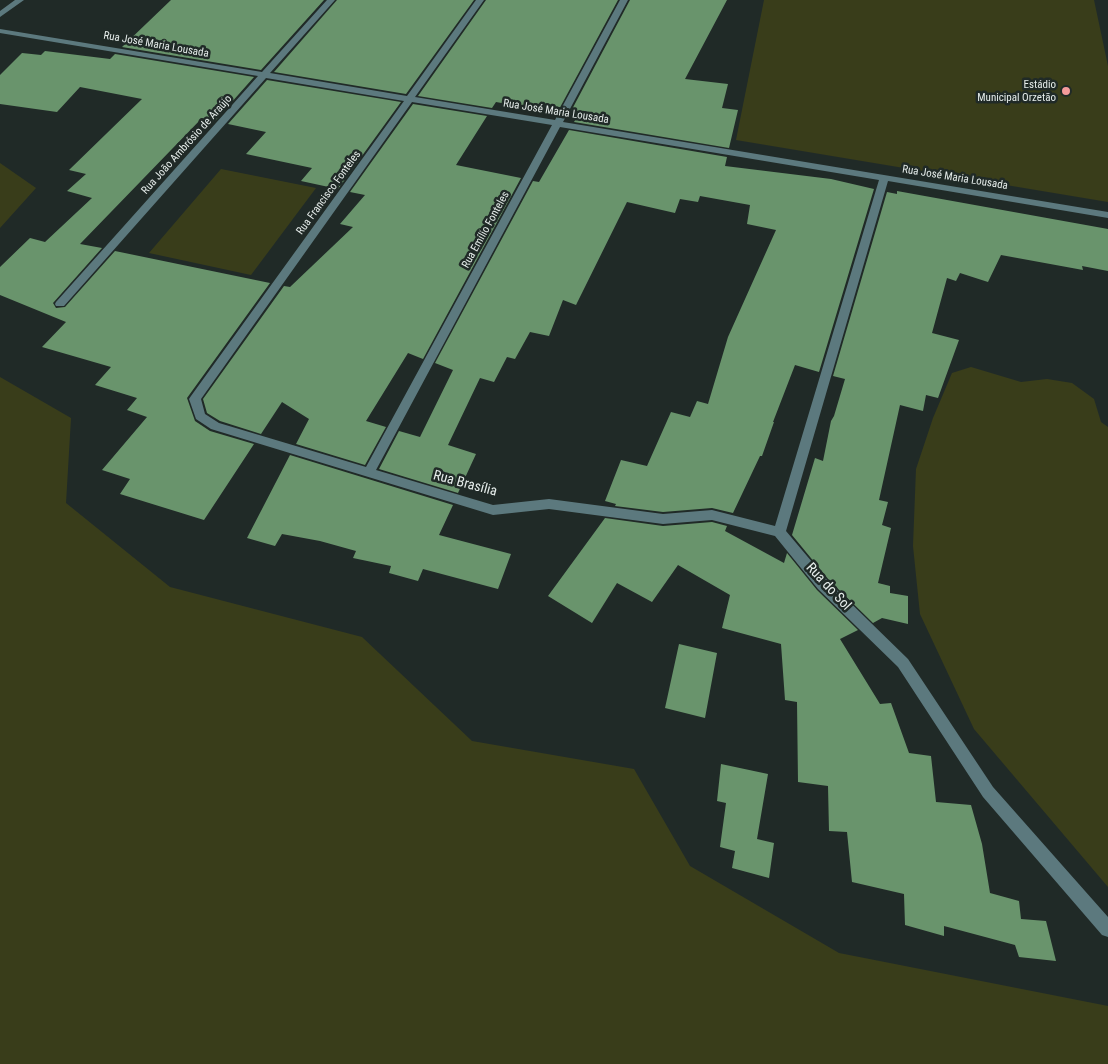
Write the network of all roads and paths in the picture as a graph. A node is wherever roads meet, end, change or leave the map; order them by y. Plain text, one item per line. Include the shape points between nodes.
1 (20, 0) edge
2 (331, 0) edge
3 (480, 0) edge
4 (624, 0) edge
5 (0, 15) edge
6 (0, 31) edge
7 (265, 75) junction
8 (410, 100) junction
9 (558, 124) junction
10 (884, 178) junction
11 (1108, 215) edge
12 (60, 304) dead end
13 (195, 399) joint
14 (369, 472) junction
15 (779, 532) junction
16 (1108, 929) edge

1 - 5 street
2 - 7 street, Rua João Ambrósio de Araújo
3 - 8 street, Rua Francisco Fonteles
4 - 9 street, Rua Emílio Fonteles
6 - 7 street, Rua José Maria Lousada
7 - 8 street, Rua José Maria Lousada
7 - 12 street, Rua João Ambrósio de Araújo
8 - 9 street, Rua José Maria Lousada
8 - 13 street, Rua Francisco Fonteles
9 - 10 street, Rua José Maria Lousada
9 - 14 street, Rua Emílio Fonteles
10 - 11 street, Rua José Maria Lousada
10 - 15 street
13 - 14 street, Rua Brasília via 200,416 215,426
14 - 15 street, Rua Brasília via 493,510 549,504 663,519 712,515
15 - 16 street, Rua do Sol via 823,585 903,663 988,792

